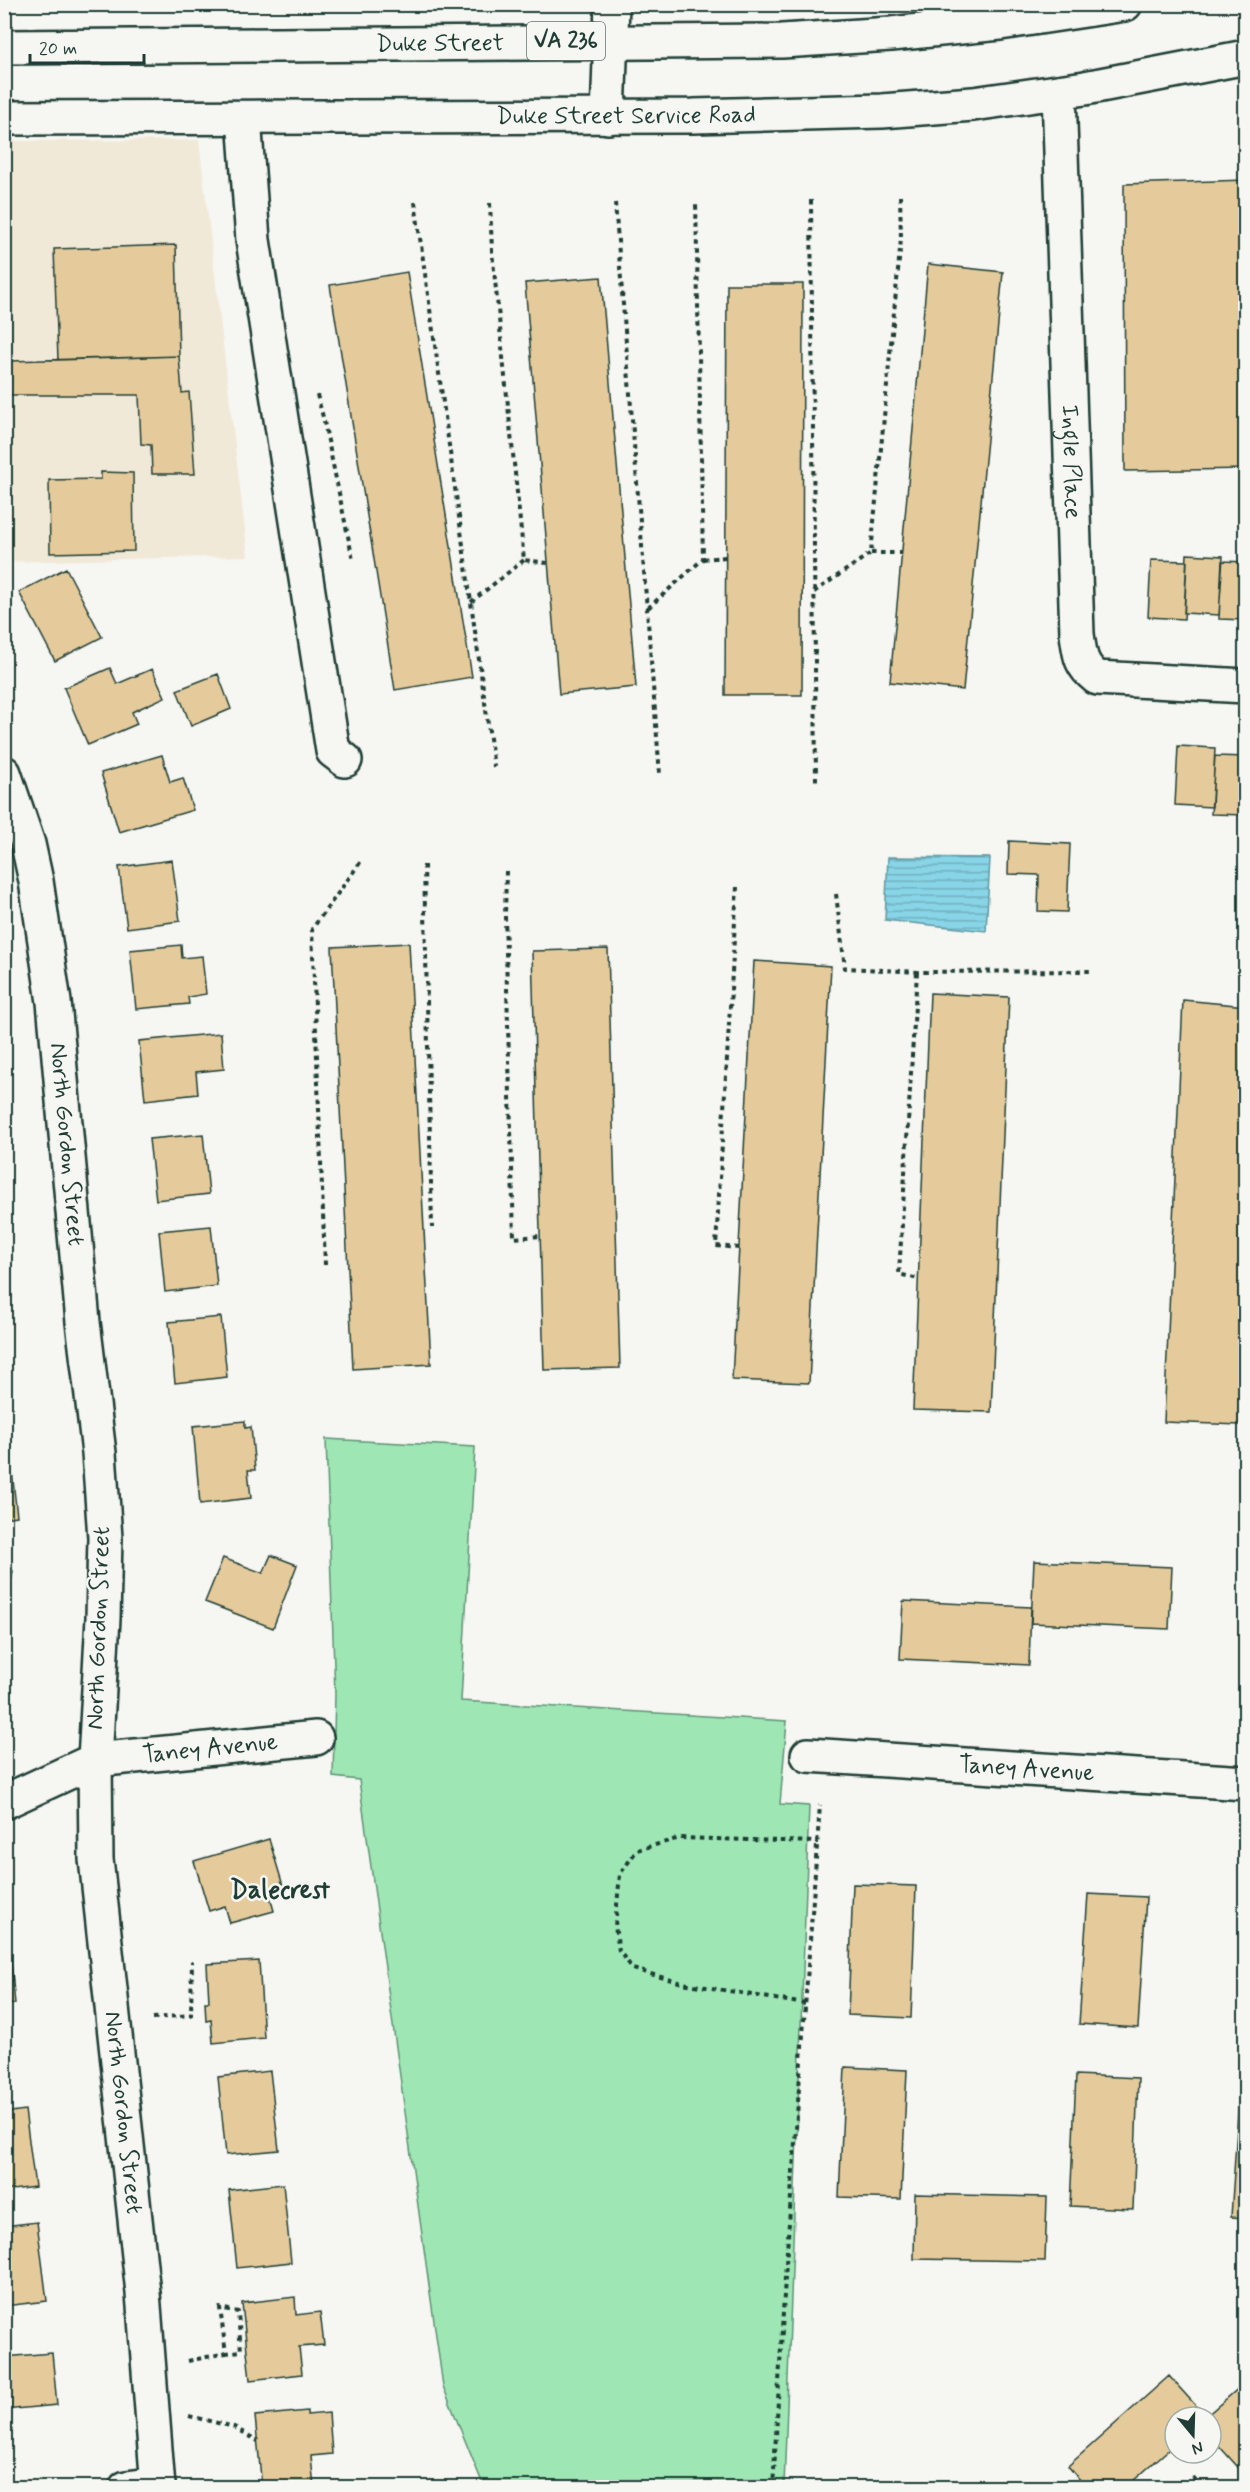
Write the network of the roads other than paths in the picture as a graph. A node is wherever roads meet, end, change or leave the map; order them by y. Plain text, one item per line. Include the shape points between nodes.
1 (612, 4) edge
2 (1125, 4) edge
3 (612, 41) junction
4 (4, 47) edge
5 (1245, 57) edge
6 (1059, 92) junction
7 (608, 117) junction
8 (4, 118) edge
9 (244, 118) junction
10 (1245, 686) edge
11 (345, 760) dead end
12 (4, 773) edge
13 (316, 1738) dead end
14 (808, 1755) dead end
15 (95, 1760) junction
16 (1245, 1783) edge
17 (4, 1802) edge
18 (147, 2486) edge

1 - 3 street
2 - 3 street, Duke Street / VA 236 via 891,34 782,41
3 - 4 street, Duke Street / VA 236
3 - 7 street
5 - 6 street, Duke Street Service Road
6 - 7 street, Duke Street Service Road via 882,111
6 - 10 street, Ingle Place via 1077,634 1081,657 1086,669 1097,678
7 - 9 street, Duke Street Service Road
8 - 9 street, Duke Street Service Road
9 - 11 street via 253,240 327,716 333,751
12 - 15 street, North Gordon Street via 28,844 54,1002 99,1453 105,1538
13 - 15 street, Taney Avenue
14 - 16 street, Taney Avenue
15 - 17 street, Taney Avenue
15 - 18 street, North Gordon Street via 96,1859 143,2293 152,2416

